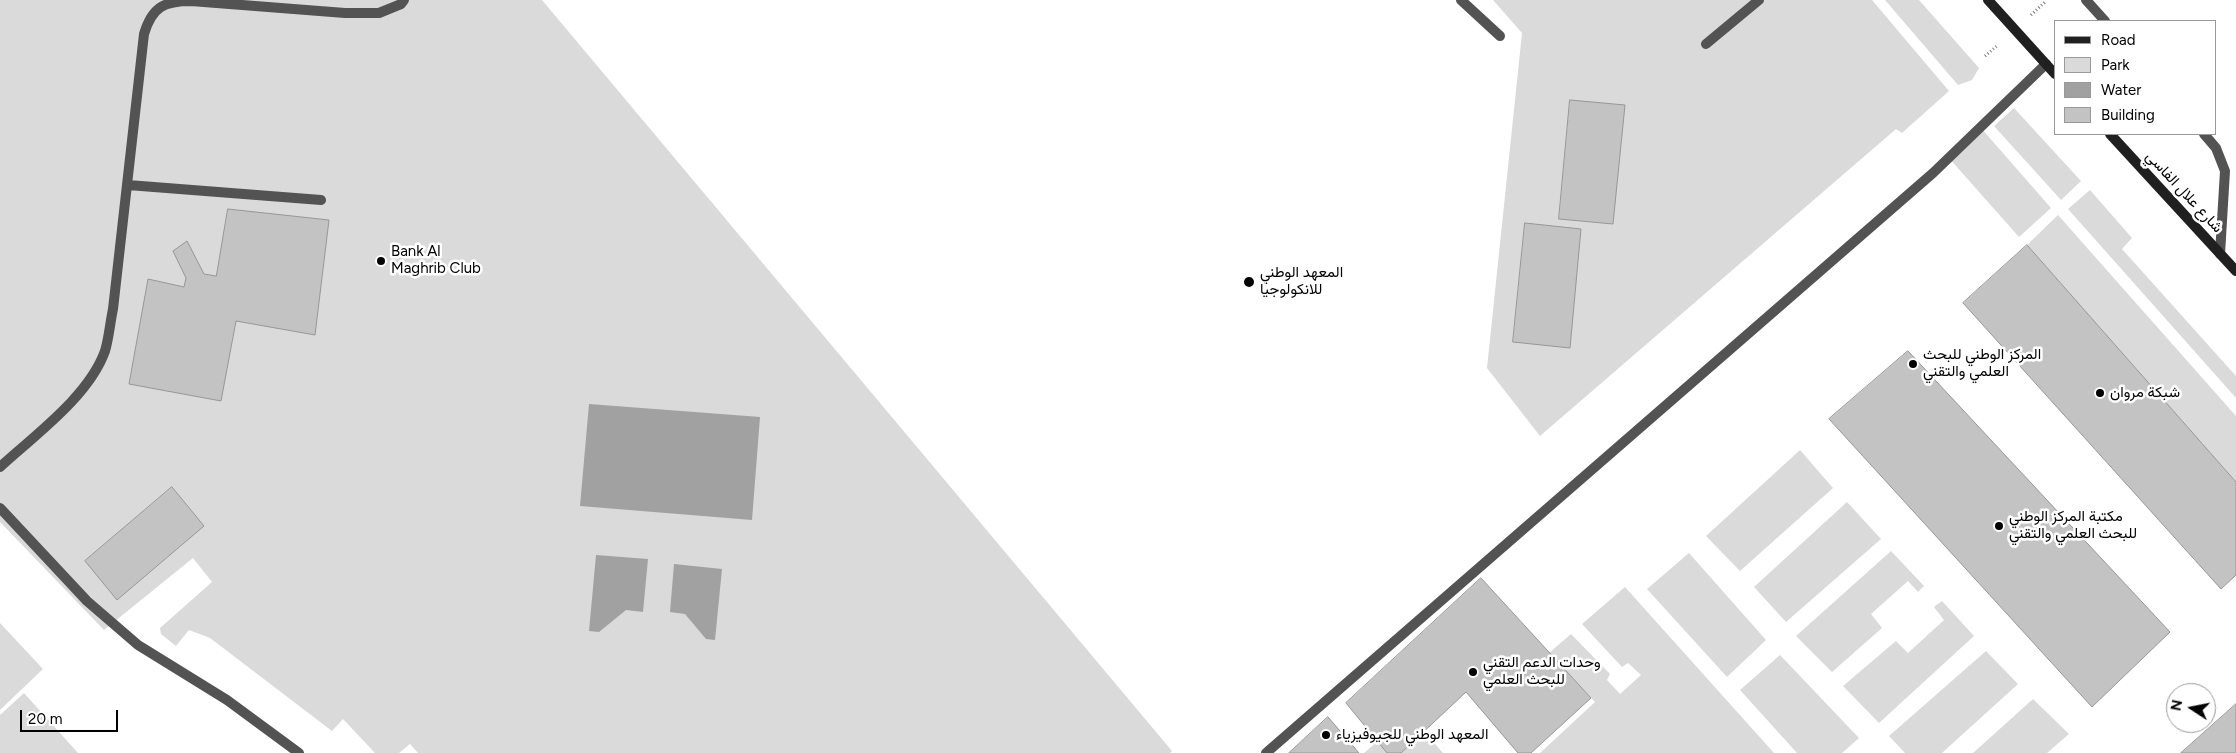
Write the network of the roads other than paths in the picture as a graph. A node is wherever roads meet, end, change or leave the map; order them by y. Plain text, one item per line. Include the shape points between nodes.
1 (404, 0) edge
2 (1462, 0) edge
3 (1759, 0) edge
4 (1988, 0) edge
5 (2086, 0) edge
6 (2104, 20) edge
7 (1500, 36) dead end
8 (1706, 44) dead end
9 (2046, 64) junction
10 (2054, 73) edge
11 (2111, 135) edge
12 (2205, 135) edge
13 (128, 185) junction
14 (321, 200) dead end
15 (2220, 254) junction
16 (2236, 271) edge
17 (0, 467) edge
18 (0, 508) edge
19 (299, 753) edge
20 (1266, 753) edge

1 - 13 lane via 379,13 172,1 149,17 144,34
2 - 7 lane
3 - 8 lane
4 - 9 street
5 - 6 lane
9 - 10 street
9 - 20 lane via 1933,172
11 - 15 street, شارع علال الفاسي
12 - 15 lane via 2216,148 2225,171
13 - 14 lane
13 - 17 lane via 105,351 89,382
15 - 16 street, شارع علال الفاسي
18 - 19 lane via 87,601 138,645 227,700

